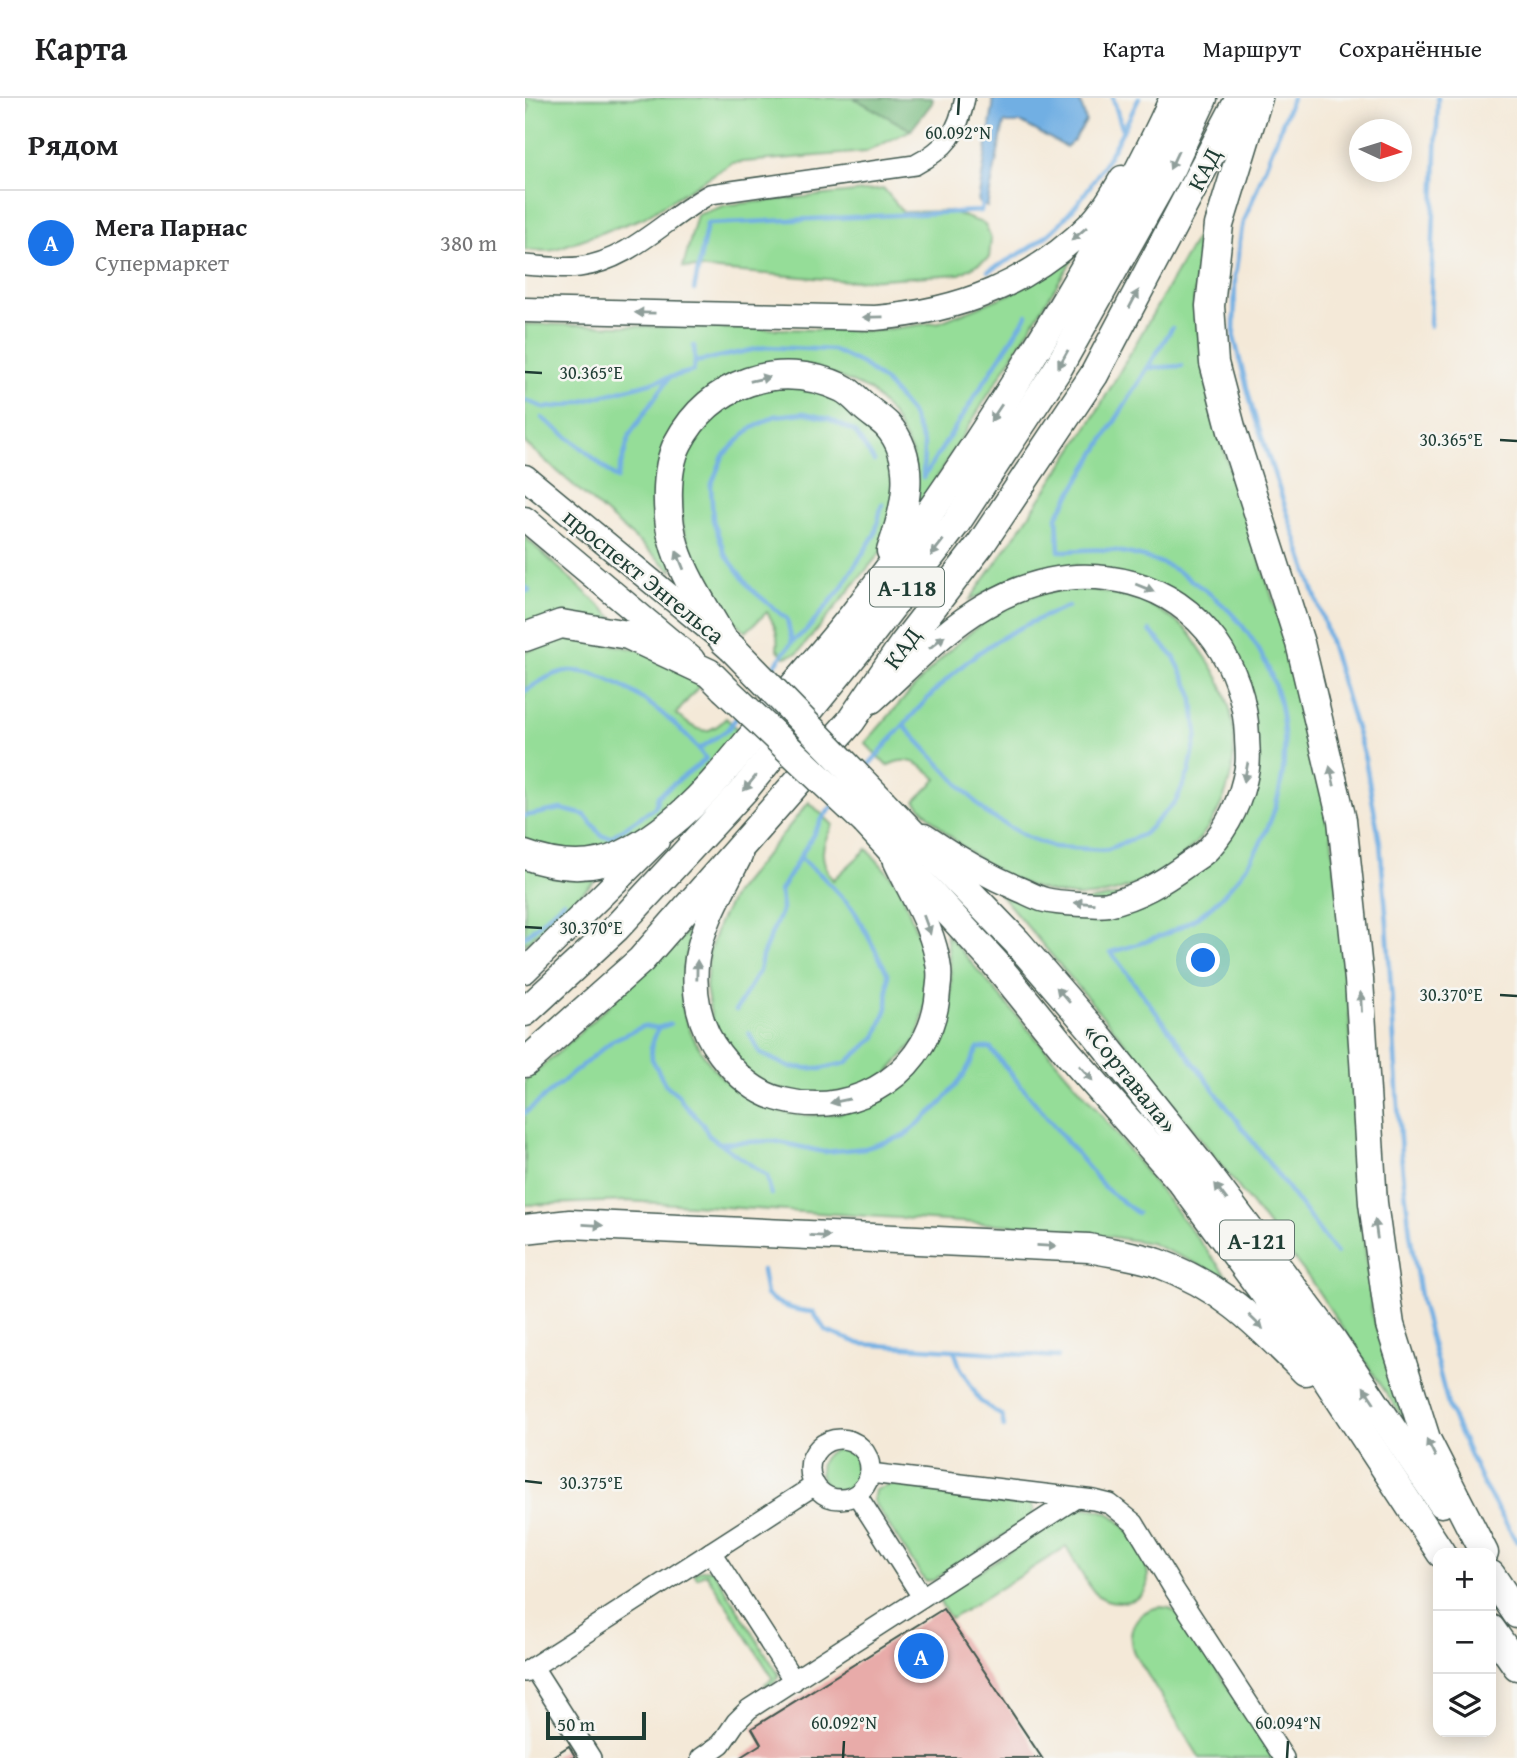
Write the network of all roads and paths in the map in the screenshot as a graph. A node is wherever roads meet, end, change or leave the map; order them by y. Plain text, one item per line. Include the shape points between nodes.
1 (965, 98) edge
2 (1174, 98) edge
3 (1203, 98) edge
4 (1240, 98) edge
5 (1258, 98) edge
6 (525, 265) edge
7 (525, 310) edge
8 (525, 477) edge
9 (525, 519) edge
10 (852, 617) junction
11 (525, 637) edge
12 (728, 645) junction
13 (717, 680) junction
14 (851, 721) junction
15 (697, 801) junction
16 (883, 821) junction
17 (749, 838) junction
18 (525, 855) edge
19 (525, 971) edge
20 (525, 1012) edge
21 (525, 1063) edge
22 (525, 1229) edge
23 (1349, 1413) junction
24 (870, 1473) junction
25 (815, 1485) junction
26 (857, 1495) junction
27 (1076, 1498) junction
28 (1438, 1548) edge
29 (1473, 1548) edge
30 (1481, 1548) edge
31 (711, 1552) junction
32 (1496, 1576) edge
33 (1496, 1582) edge
34 (922, 1597) junction
35 (1512, 1606) edge
36 (1496, 1636) edge
37 (1517, 1666) edge
38 (529, 1669) edge
39 (794, 1681) junction
40 (591, 1758) edge
41 (701, 1758) edge
42 (1284, 1758) edge

1 - 6 street via 951,138 915,165 710,194 645,239 600,263 576,268
2 -> 7 main road via 1093,221 1051,258 1005,285 957,305 874,318
2 -> 10 highway via 1124,202 1028,364 934,506
3 -> 20 highway, КАД / А-118 via 1171,167 1057,370 956,523 744,790 616,928
14 -> 4 highway, КАД / А-118 via 981,544 1094,374
30 -> 5 highway via 1426,1439 1390,1325 1373,1203 1359,980 1342,820 1300,643 1214,363 1210,306 1219,225
8 - 12 main road, проспект Энгельса
9 - 13 main road, проспект Энгельса
12 -> 10 highway, «Сортавала» via 688,579 675,546 668,507 669,478 677,445 711,400 760,377 812,378 844,389 888,426 902,449 906,502 899,528 889,557
10 - 15 highway
11 - 13 highway, «Сортавала» via 561,624 628,635
12 - 16 highway, «Сортавала», bridge
13 - 16 highway, «Сортавала», bridge
14 -> 16 main road via 939,639 984,606 1055,577 1117,579 1171,600 1216,639 1241,690 1248,765 1233,812 1208,849 1158,886 1106,905 1044,900 989,877
14 - 17 highway, КАД / А-118
15 - 18 highway via 622,855 593,864 558,866
15 - 19 main road
16 -> 17 main road via 928,924 940,971 937,1007 914,1059 872,1092 841,1102 781,1100 758,1090 736,1075 711,1043 699,1012 697,959 715,906
16 -> 23 highway, «Сортавала» / А-121 via 1068,1053 1181,1181
29 -> 16 highway, «Сортавала» / А-121 via 1333,1341 1092,1029 1017,942
17 - 21 highway, КАД / А-118 via 641,960
22 -> 23 highway via 570,1224 1089,1248 1156,1262 1208,1286 1250,1316
23 - 28 highway, «Сортавала» / А-121
24 - 25 street via 866,1453 839,1439 820,1447 814,1455 811,1476
24 - 26 street
24 - 27 street
25 - 26 street via 821,1493 839,1499
25 - 31 street
26 - 34 street
27 - 34 street
27 - 42 street via 1110,1504 1134,1522
31 - 38 street
31 - 39 street
32 - 35 highway
33 - 35 highway
34 - 39 street
36 - 37 highway
38 - 40 street
39 - 41 street via 742,1714 722,1744

